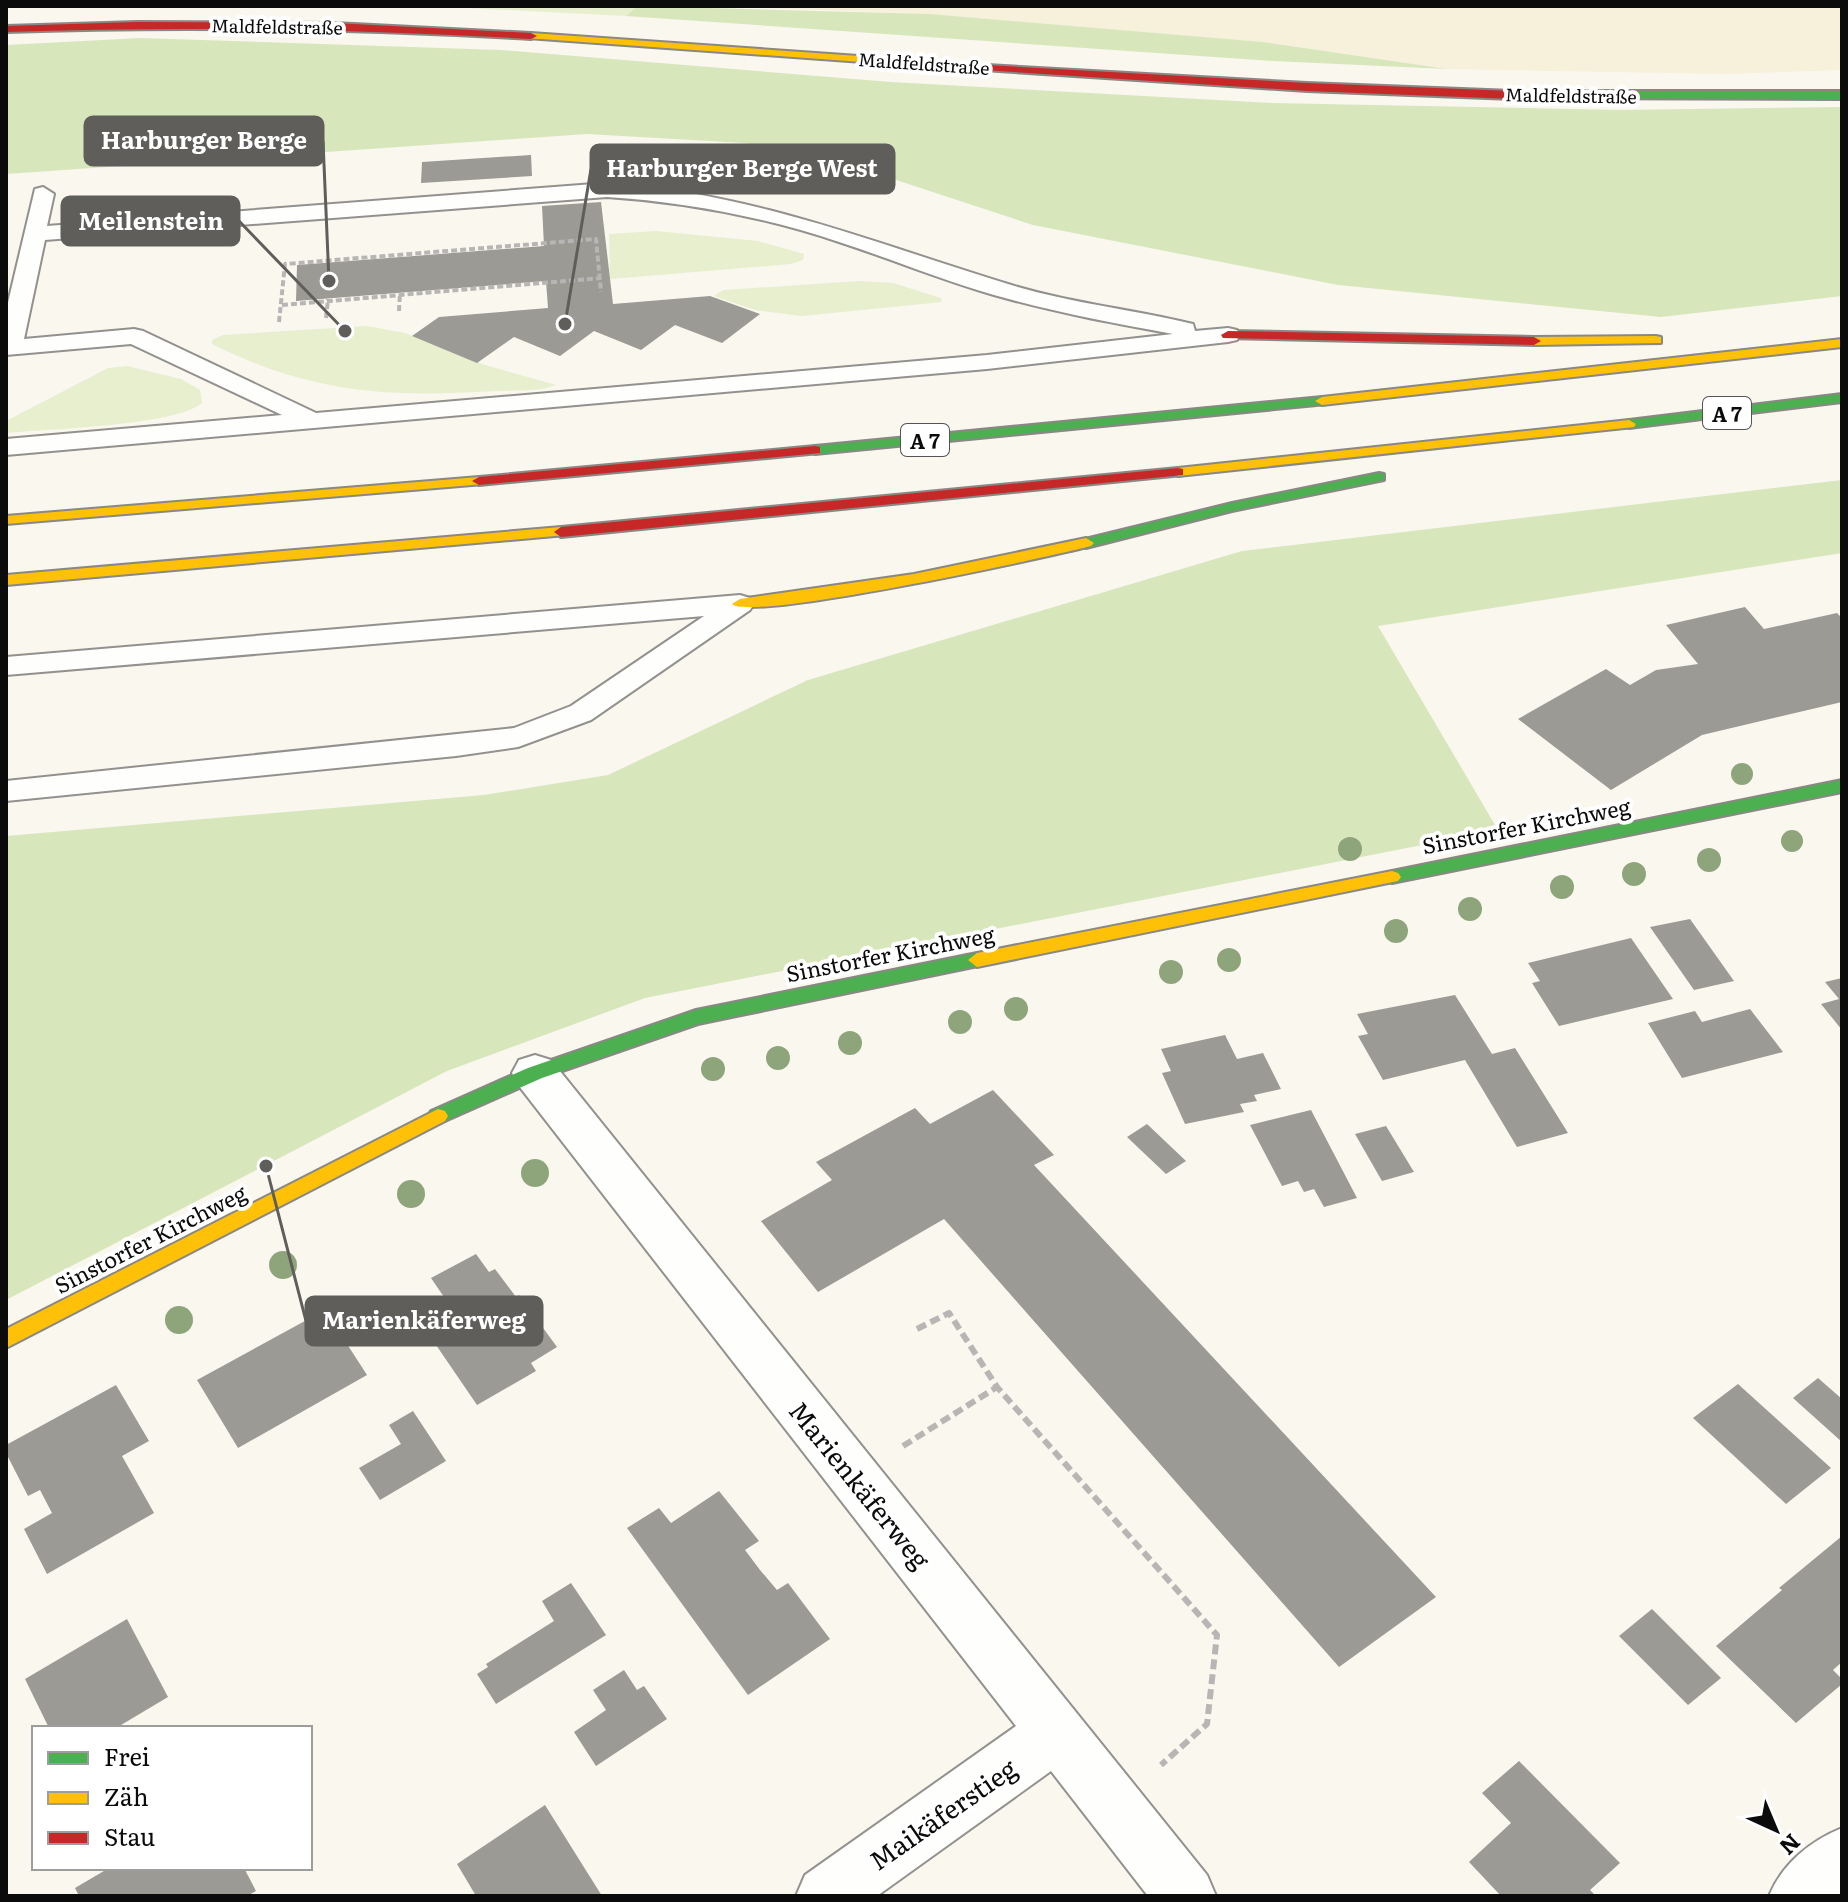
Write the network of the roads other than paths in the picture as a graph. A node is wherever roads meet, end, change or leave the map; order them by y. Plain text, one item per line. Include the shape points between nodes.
1 (6, 29) edge
2 (1842, 95) edge
3 (43, 194) dead end
4 (34, 234) junction
5 (1228, 335) junction
6 (1668, 340) dead end
7 (1699, 340) dead end
8 (1842, 340) edge
9 (8, 348) edge
10 (1842, 398) edge
11 (315, 422) junction
12 (1613, 427) junction
13 (6, 447) edge
14 (1447, 462) dead end
15 (1402, 472) dead end
16 (6, 520) edge
17 (6, 580) edge
18 (740, 604) junction
19 (6, 666) edge
20 (1842, 786) edge
21 (6, 791) edge
22 (535, 1073) junction
23 (6, 1339) edge
24 (1058, 1731) junction
25 (1842, 1858) edge
26 (826, 1896) edge
27 (1186, 1896) edge
28 (1799, 1896) edge

1 - 2 main road, Maldfeldstraße via 90,23 440,29 1183,81 1483,94
3 - 4 lane
4 - 5 lane via 607,190 654,193 799,223 1080,310
4 - 9 lane
5 - 6 main road
5 - 11 lane via 987,362
7 - 8 main road
8 - 16 main road, A 7 via 1655,366 1013,432
9 - 11 lane via 134,336
10 - 12 main road, A 7
11 - 13 lane
12 - 14 main road
12 - 17 main road, A 7 via 393,550
15 - 18 main road via 987,567
18 - 19 lane
18 - 21 lane via 581,713 518,737
20 - 22 main road, Sinstorfer Kirchweg via 696,1017
22 - 23 main road, Sinstorfer Kirchweg via 454,1108
22 - 24 street, Marienkäferweg
24 - 26 street, Maikäferstieg
24 - 27 street, Marienkäferweg
25 - 28 street

